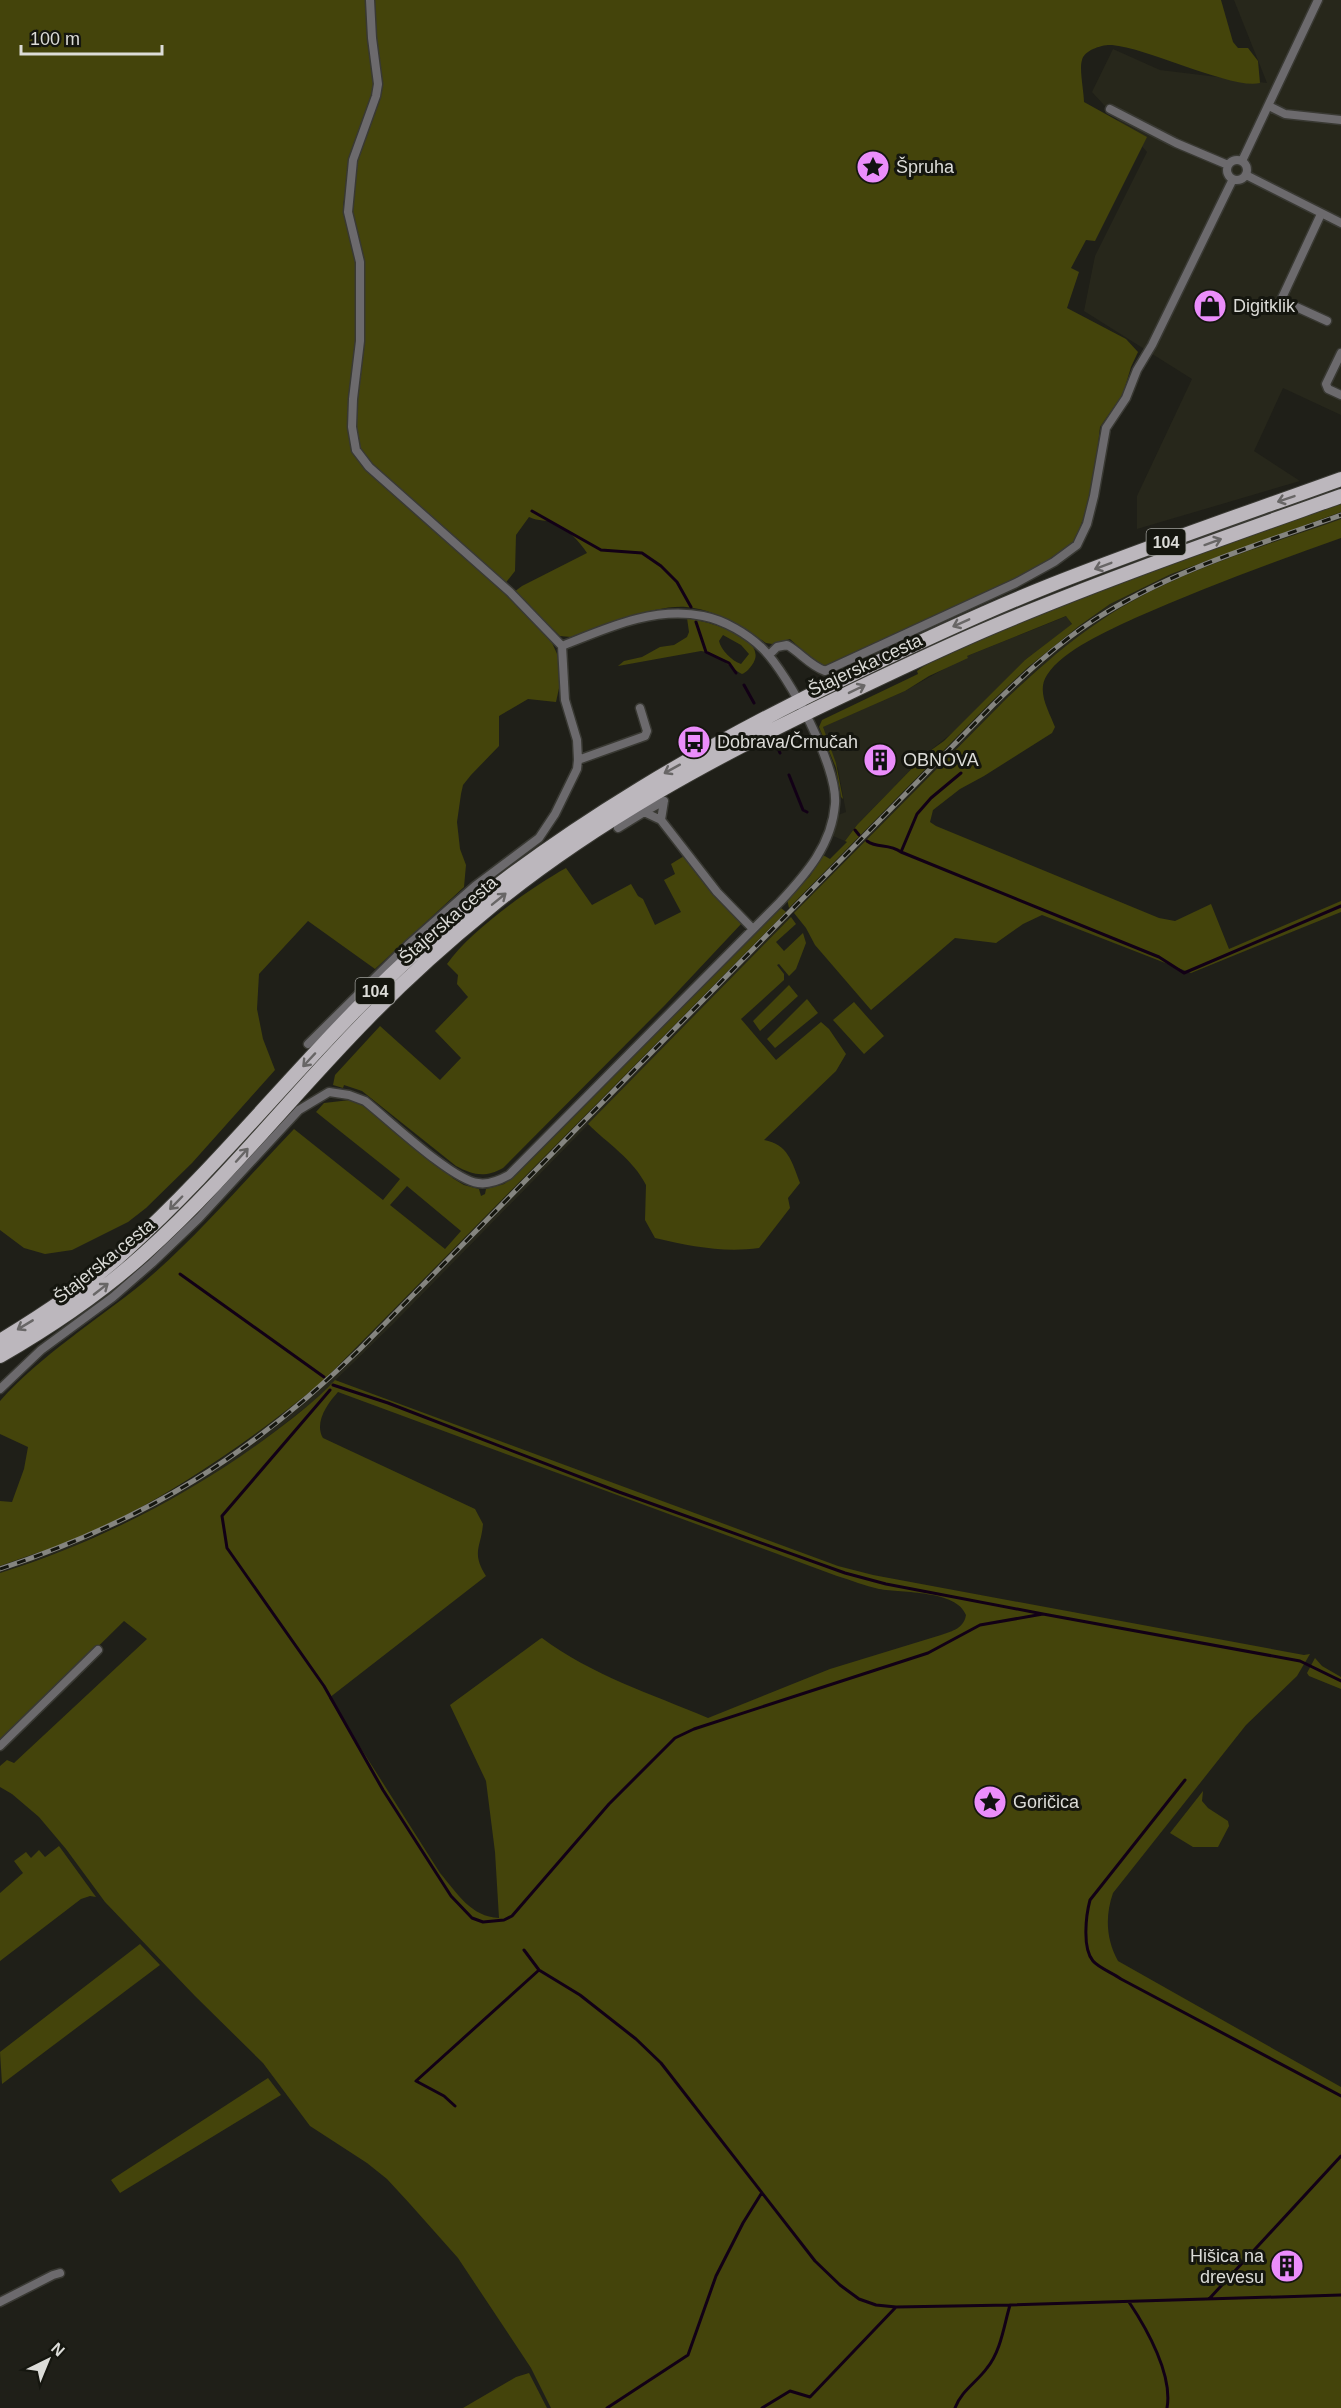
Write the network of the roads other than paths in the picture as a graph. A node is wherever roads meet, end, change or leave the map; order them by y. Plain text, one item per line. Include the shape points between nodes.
1 (370, 0) edge
2 (1318, 0) edge
3 (1269, 106) junction
4 (1110, 109) dead end
5 (1341, 120) edge
6 (1242, 161) junction
7 (1228, 165) junction
8 (1246, 175) junction
9 (1233, 179) junction
10 (1321, 214) junction
11 (1341, 223) edge
12 (1327, 321) dead end
13 (1341, 353) edge
14 (1341, 395) edge
15 (1341, 480) edge
16 (1341, 496) edge
17 (562, 646) junction
18 (769, 655) junction
19 (798, 701) junction
20 (640, 708) dead end
21 (804, 714) junction
22 (578, 760) junction
23 (644, 812) junction
24 (661, 820) junction
25 (618, 828) dead end
26 (752, 928) junction
27 (308, 1044) dead end
28 (0, 1341) edge
29 (0, 1356) edge
30 (0, 1389) edge
31 (98, 1650) dead end
32 (0, 1746) edge
33 (60, 2273) dead end
34 (0, 2302) edge

1 - 17 street via 378,84 353,160 348,212 360,262 360,341 352,399 356,450 369,467 510,592
2 - 3 street
3 - 5 street via 1286,114
3 - 6 street
4 - 7 street
6 - 7 street
6 - 8 street via 1247,167
7 - 9 street
8 - 9 street
8 - 10 street
9 - 18 street via 1126,398 1106,428 1094,496 1077,545 1016,583 825,671 812,666 787,645 777,647
10 - 11 street
10 - 12 street via 1281,300
13 - 14 street via 1326,384
15 -> 19 main road, Štajerska cesta / 104 via 1127,556 993,609
21 -> 16 main road, Štajerska cesta / 104 via 1002,623
17 - 18 street via 614,625 678,612 728,625
17 - 22 street via 565,700 577,740
18 - 19 street
19 - 21 street
19 -> 28 main road, Štajerska cesta / 104 via 625,796 486,893 378,988 171,1208 123,1253 77,1290
20 - 22 street via 645,736
21 - 26 street via 826,759 831,780 835,803 830,827 806,874
29 -> 21 main road, Štajerska cesta / 104 via 74,1310 144,1255 214,1186 368,1017 445,944 520,882 632,807
22 - 27 street via 564,796 539,838 475,886 408,945
23 - 24 street
23 - 24 street via 664,801
23 - 25 street
24 - 26 street via 717,892
26 - 30 street via 509,1175 479,1184 459,1177 365,1101 329,1092 299,1110 152,1263 41,1350
31 - 32 street
33 - 34 street

